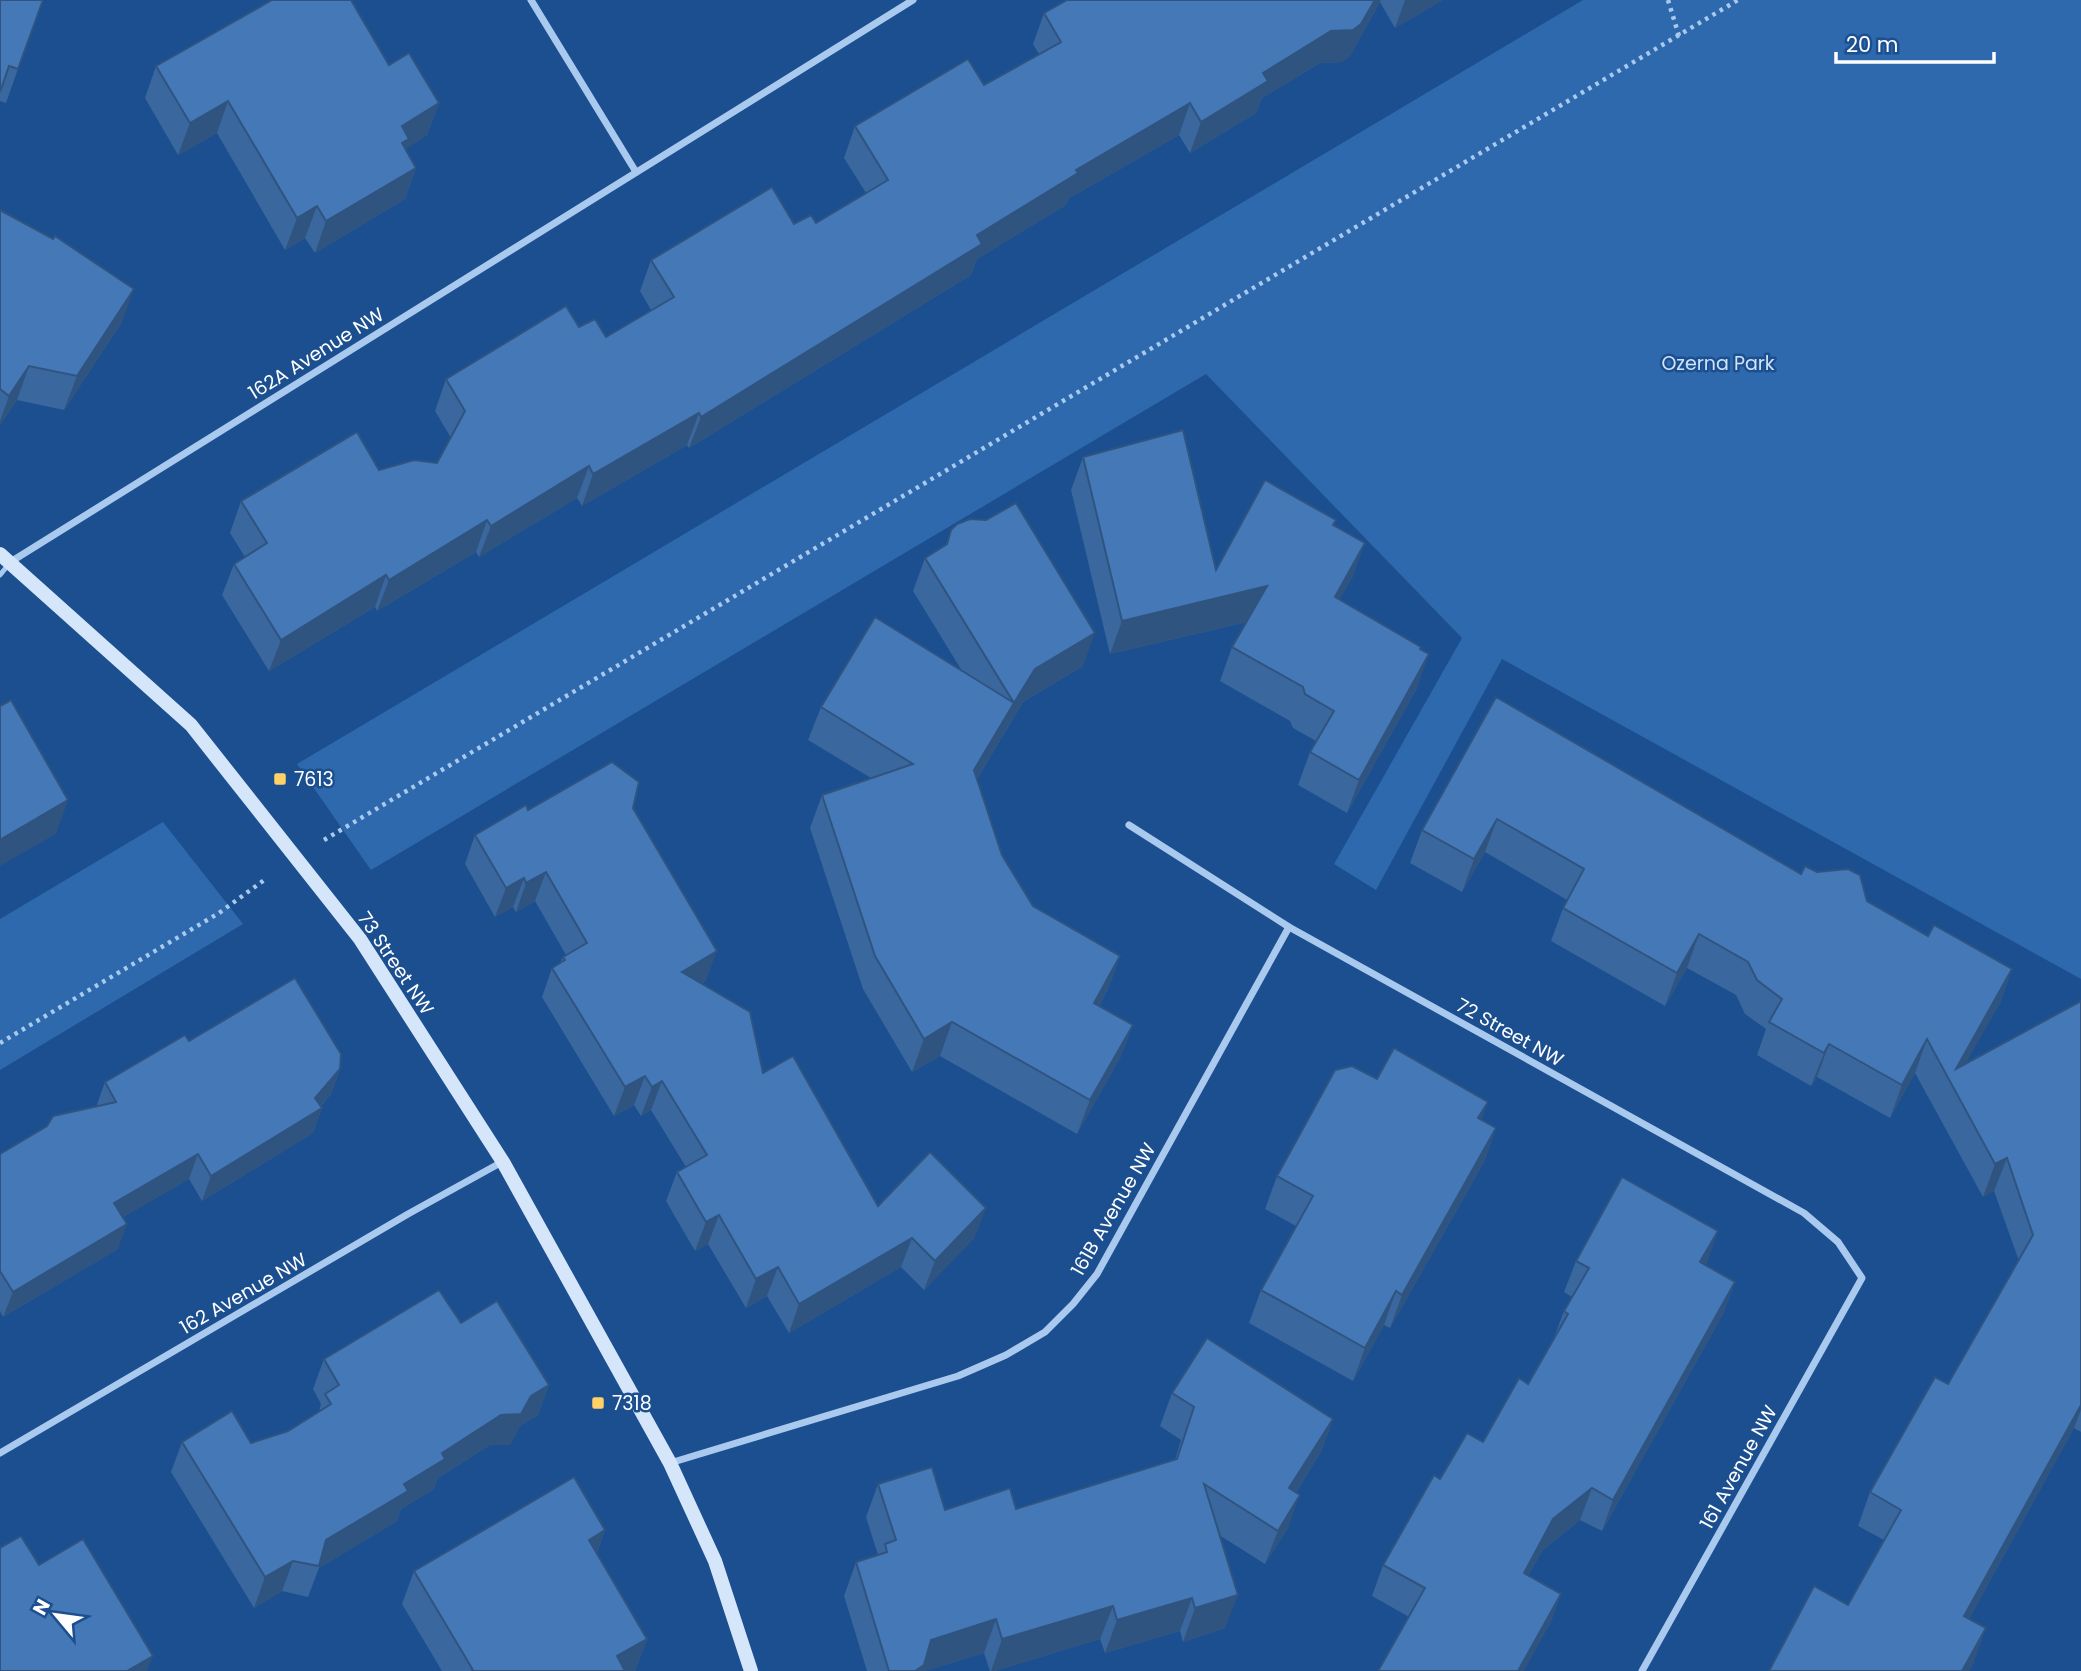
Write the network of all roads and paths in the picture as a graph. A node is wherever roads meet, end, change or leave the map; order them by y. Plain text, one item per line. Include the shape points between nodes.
1 (531, 0) edge
2 (913, 0) edge
3 (1668, 0) edge
4 (1738, 0) edge
5 (1679, 36) junction
6 (636, 172) junction
7 (6, 557) edge
8 (0, 575) edge
9 (1129, 825) dead end
10 (295, 857) junction
11 (1289, 928) junction
12 (0, 1043) edge
13 (503, 1161) junction
14 (1862, 1278) joint
15 (0, 1454) edge
16 (670, 1464) junction
17 (751, 1671) edge
18 (1642, 1671) edge

1 - 6 street
2 - 6 street, 162A Avenue NW
3 - 5 path
4 - 5 path
5 - 10 path
6 - 7 street, 162A Avenue NW
7 - 8 lane
7 - 10 street, 73 Street NW via 191,725
9 - 11 street, 72 Street NW
10 - 12 path via 219,913
10 - 13 street, 73 Street NW via 360,939
11 - 14 street, 72 Street NW via 1804,1213 1838,1241
11 - 16 street, 161B Avenue NW via 1097,1274 1045,1332 958,1376
13 - 15 street, 162 Avenue NW
13 - 16 street, 73 Street NW
14 - 18 street, 161 Avenue NW
16 - 17 street, 73 Street NW via 715,1561

